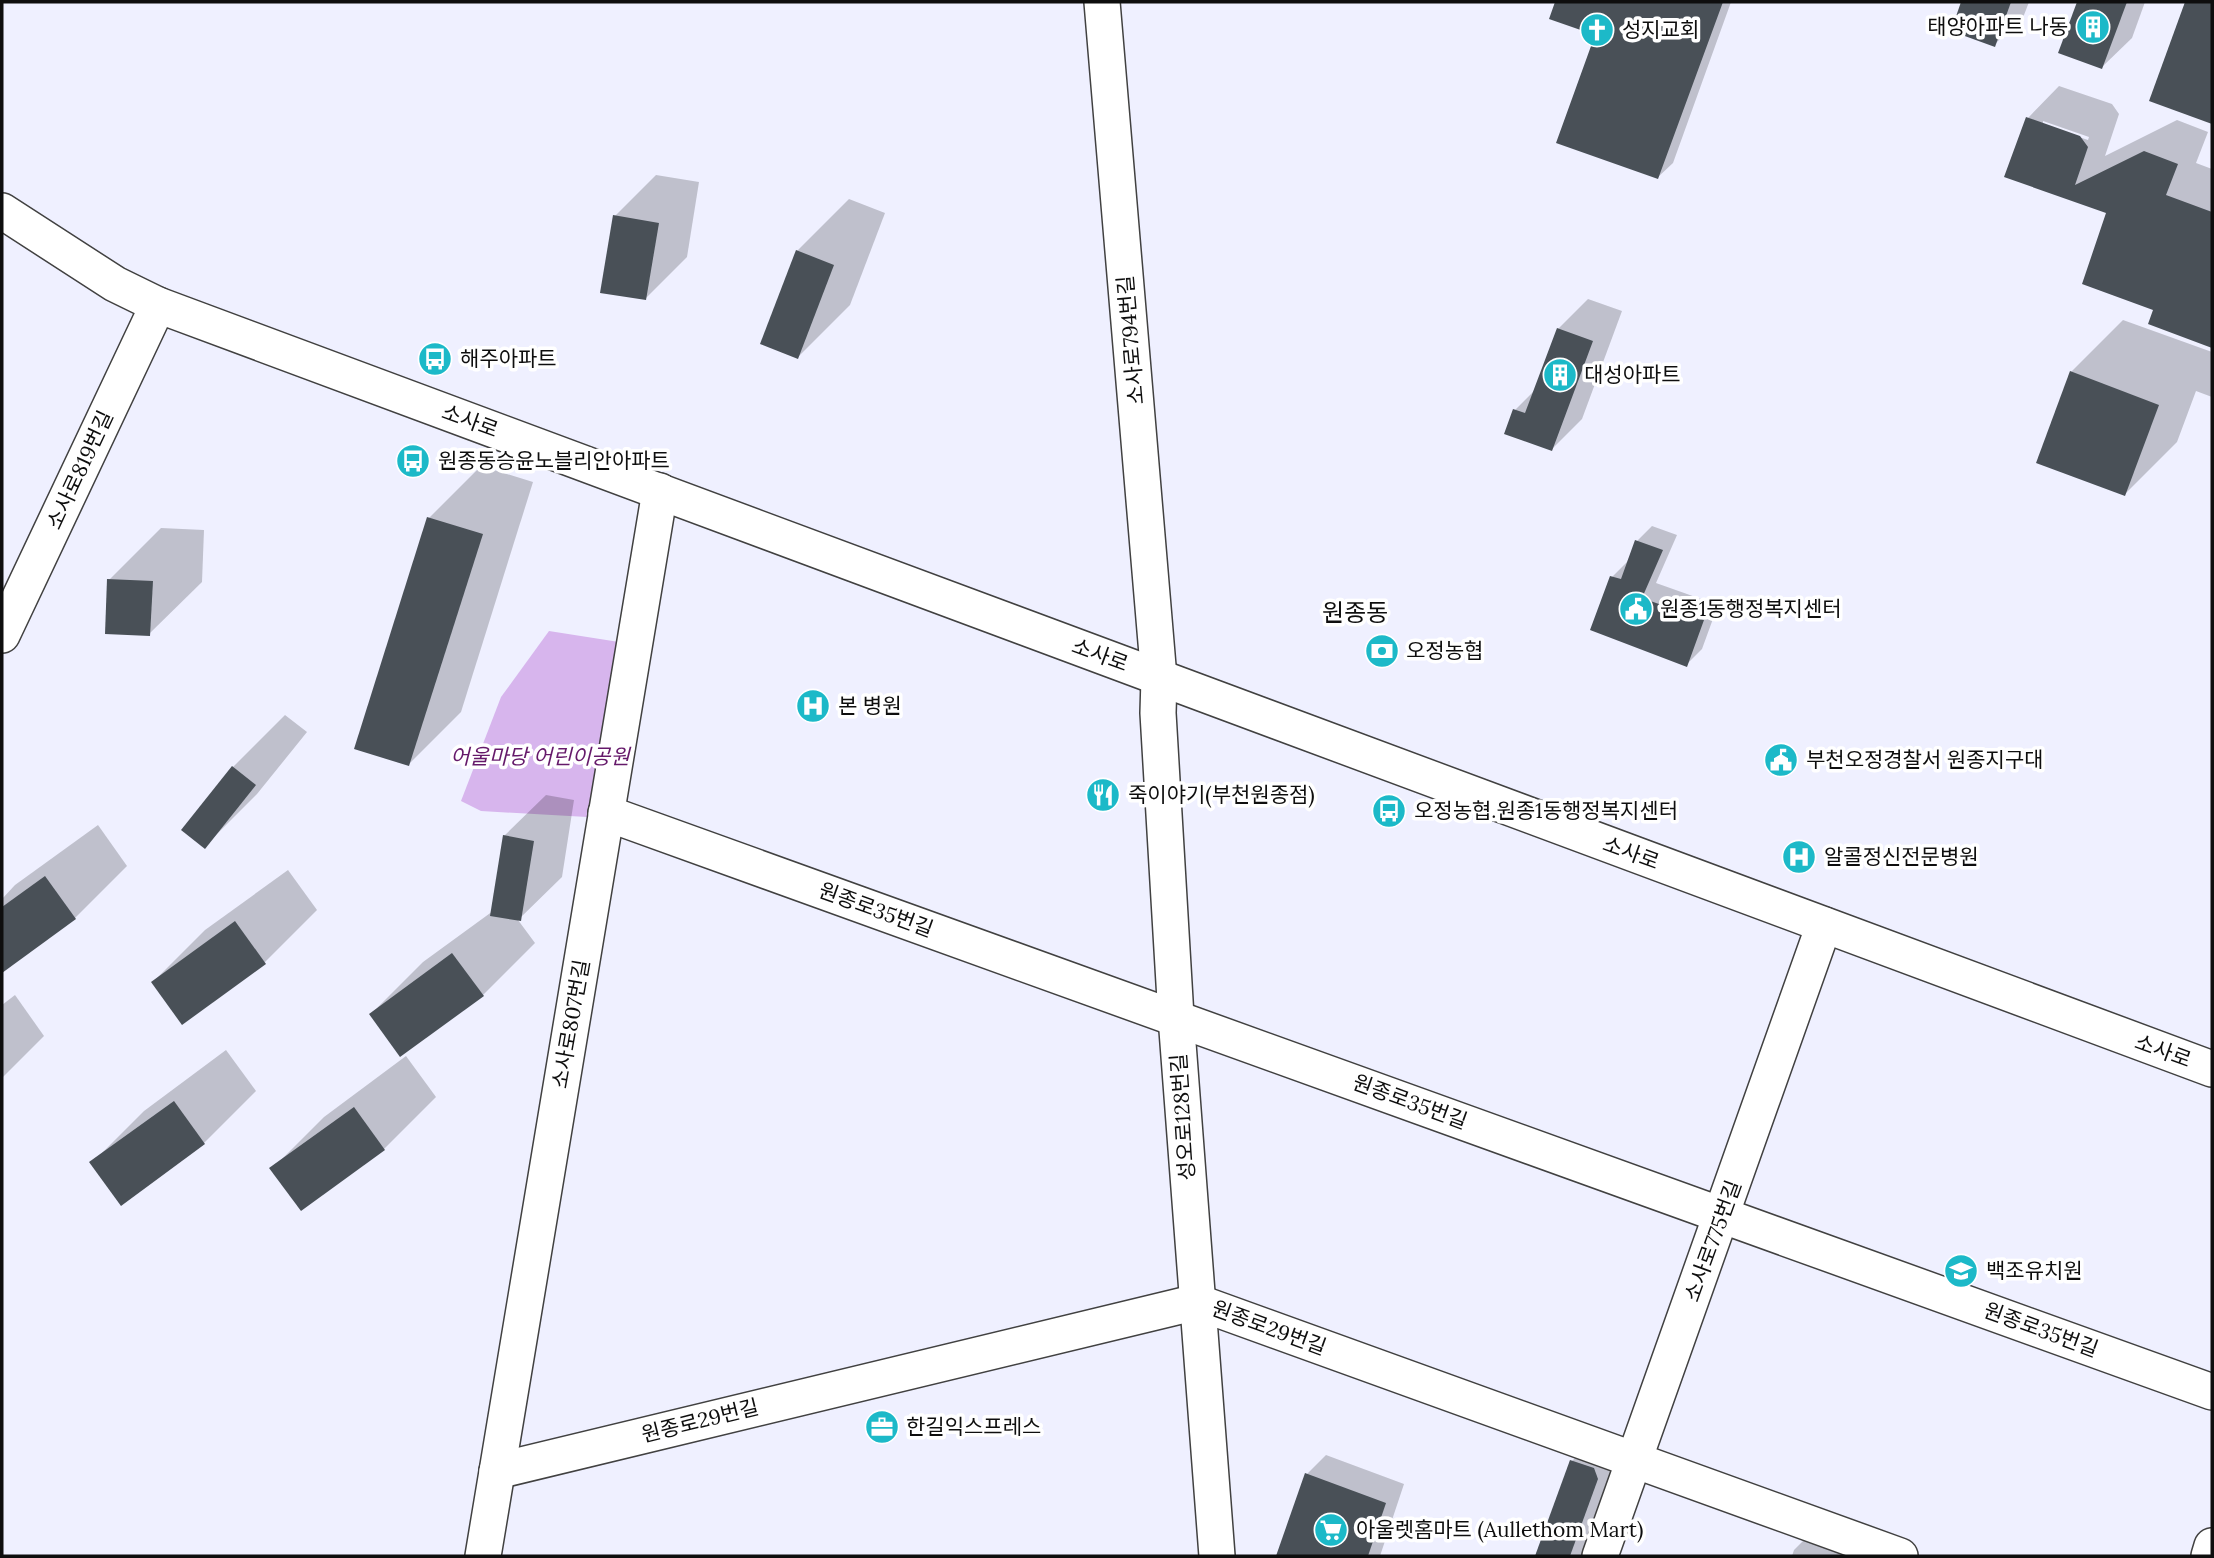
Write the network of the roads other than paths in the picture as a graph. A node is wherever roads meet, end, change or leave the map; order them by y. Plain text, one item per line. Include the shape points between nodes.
1 (1102, 2) edge
2 (2, 212) edge
3 (158, 305) junction
4 (660, 491) junction
5 (2, 635) edge
6 (1159, 678) junction
7 (606, 813) junction
8 (1824, 925) junction
9 (1176, 1017) junction
10 (2212, 1069) edge
11 (1723, 1215) junction
12 (1197, 1302) junction
13 (2212, 1392) edge
14 (1633, 1461) junction
15 (497, 1471) junction
16 (2212, 1546) edge
17 (483, 1556) edge
18 (1217, 1556) edge
19 (1600, 1556) edge
20 (1900, 1556) edge
21 (2209, 1556) edge

1 - 6 street, 소사로794번길
2 - 3 street, 소사로 via 115,284
3 - 4 street, 소사로
3 - 5 street, 소사로819번길
4 - 6 street, 소사로
4 - 7 street, 소사로807번길
6 - 8 street, 소사로
6 - 9 street, 성오로128번길
7 - 9 street, 원종로35번길
7 - 15 street, 소사로807번길
8 - 10 street, 소사로
8 - 11 street, 소사로775번길
9 - 11 street, 원종로35번길
9 - 12 street, 성오로128번길
11 - 13 street, 원종로35번길
11 - 14 street, 소사로775번길
12 - 14 street, 원종로29번길
12 - 15 street, 원종로29번길
12 - 18 street, 성오로128번길
14 - 19 street, 소사로775번길
14 - 20 street, 원종로29번길
15 - 17 street, 소사로807번길
16 - 21 street

